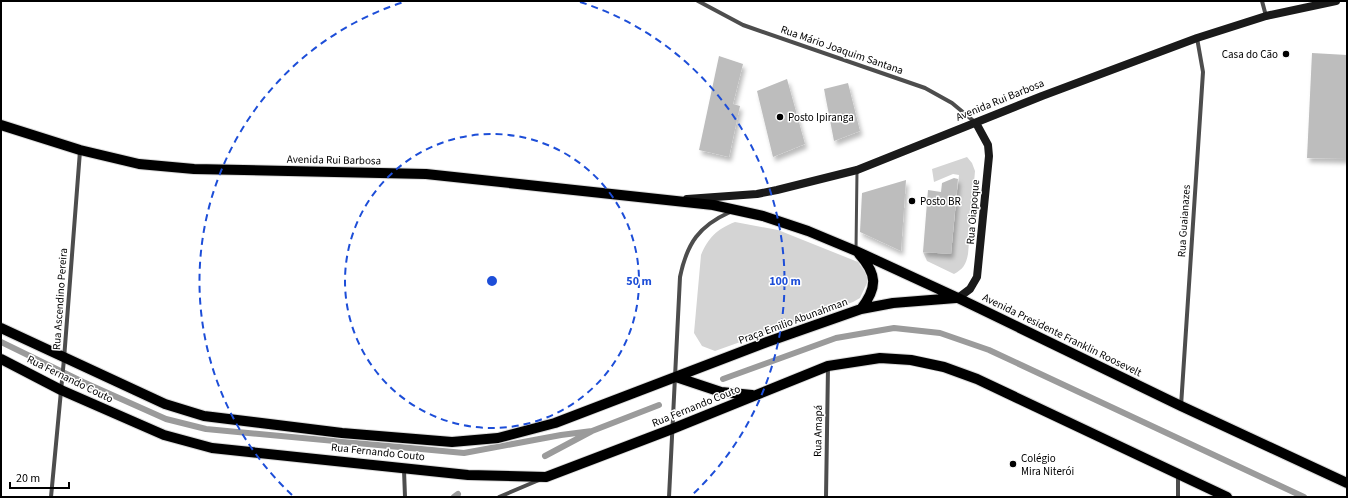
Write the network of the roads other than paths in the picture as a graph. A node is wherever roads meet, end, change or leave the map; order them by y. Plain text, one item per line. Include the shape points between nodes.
1 (698, 1) edge
2 (714, 1) edge
3 (1262, 1) edge
4 (1336, 1) edge
5 (710, 6) junction
6 (1266, 16) junction
7 (1197, 38) junction
8 (976, 123) junction
9 (1, 125) edge
10 (80, 150) junction
11 (857, 170) junction
12 (670, 200) junction
13 (736, 209) junction
14 (763, 216) joint
15 (856, 251) junction
16 (958, 298) junction
17 (861, 309) junction
18 (1, 328) edge
19 (1, 359) edge
20 (64, 363) junction
21 (828, 366) junction
22 (676, 377) junction
23 (62, 385) junction
24 (755, 396) junction
25 (1181, 406) junction
26 (672, 429) junction
27 (404, 467) junction
28 (1178, 474) junction
29 (546, 477) junction
30 (1347, 483) edge
31 (51, 497) edge
32 (405, 497) edge
33 (499, 497) edge
34 (670, 497) edge
35 (826, 497) edge
36 (1178, 497) edge
37 (1227, 497) edge

1 - 5 street, Rua Mário Joaquim Santana
2 - 5 street
3 - 6 street
4 - 6 main road, Avenida Rui Barbosa
5 - 8 street, Rua Mário Joaquim Santana via 750,27 925,88 952,103
6 - 7 main road, Avenida Rui Barbosa
7 - 8 main road, Avenida Rui Barbosa
7 - 25 street, Rua Guaianazes via 1203,72
8 - 11 main road, Avenida Rui Barbosa
8 - 16 main road, Rua Oiapoque via 988,145 989,156 977,277 970,289
9 - 10 main road, Avenida Rui Barbosa
10 - 12 main road, Avenida Rui Barbosa via 139,164 194,168 426,174
10 - 20 street, Rua Ascendino Pereira
11 - 12 main road, Avenida Rui Barbosa via 757,194
11 - 15 lane
12 - 13 main road, Avenida Rui Barbosa
13 - 14 main road, Avenida Rui Barbosa
13 - 22 street via 711,221 694,239 684,256 680,277
14 - 15 main road, Avenida Presidente Franklin Roosevelt
15 - 16 main road, Avenida Presidente Franklin Roosevelt
15 - 17 main road via 868,264 874,278 870,297
16 - 17 main road, Praça Emilio Abunahman via 921,300
16 - 25 main road, Avenida Presidente Franklin Roosevelt
17 - 22 main road, Praça Emilio Abunahman
18 - 20 main road, Rua Fernando Couto
19 - 23 main road, Rua Fernando Couto
20 - 22 main road, Rua Fernando Couto via 166,404 204,416 342,433 452,442 498,438 555,423
20 - 23 street, Rua Ascendino Pereira
21 - 24 main road
21 - 28 main road via 880,358 911,360 944,367 977,379
21 - 35 street, Rua Amapá
22 - 24 main road via 721,392
22 - 26 street
23 - 27 main road, Rua Fernando Couto via 164,435 212,448
23 - 31 street, Rua Ascendino Pereira
24 - 26 main road, Rua Fernando Couto
25 - 30 main road, Avenida Presidente Franklin Roosevelt
26 - 29 main road, Rua Fernando Couto
26 - 34 street
27 - 29 main road, Rua Fernando Couto via 468,475
27 - 32 street
28 - 36 street
28 - 37 main road
29 - 33 street

